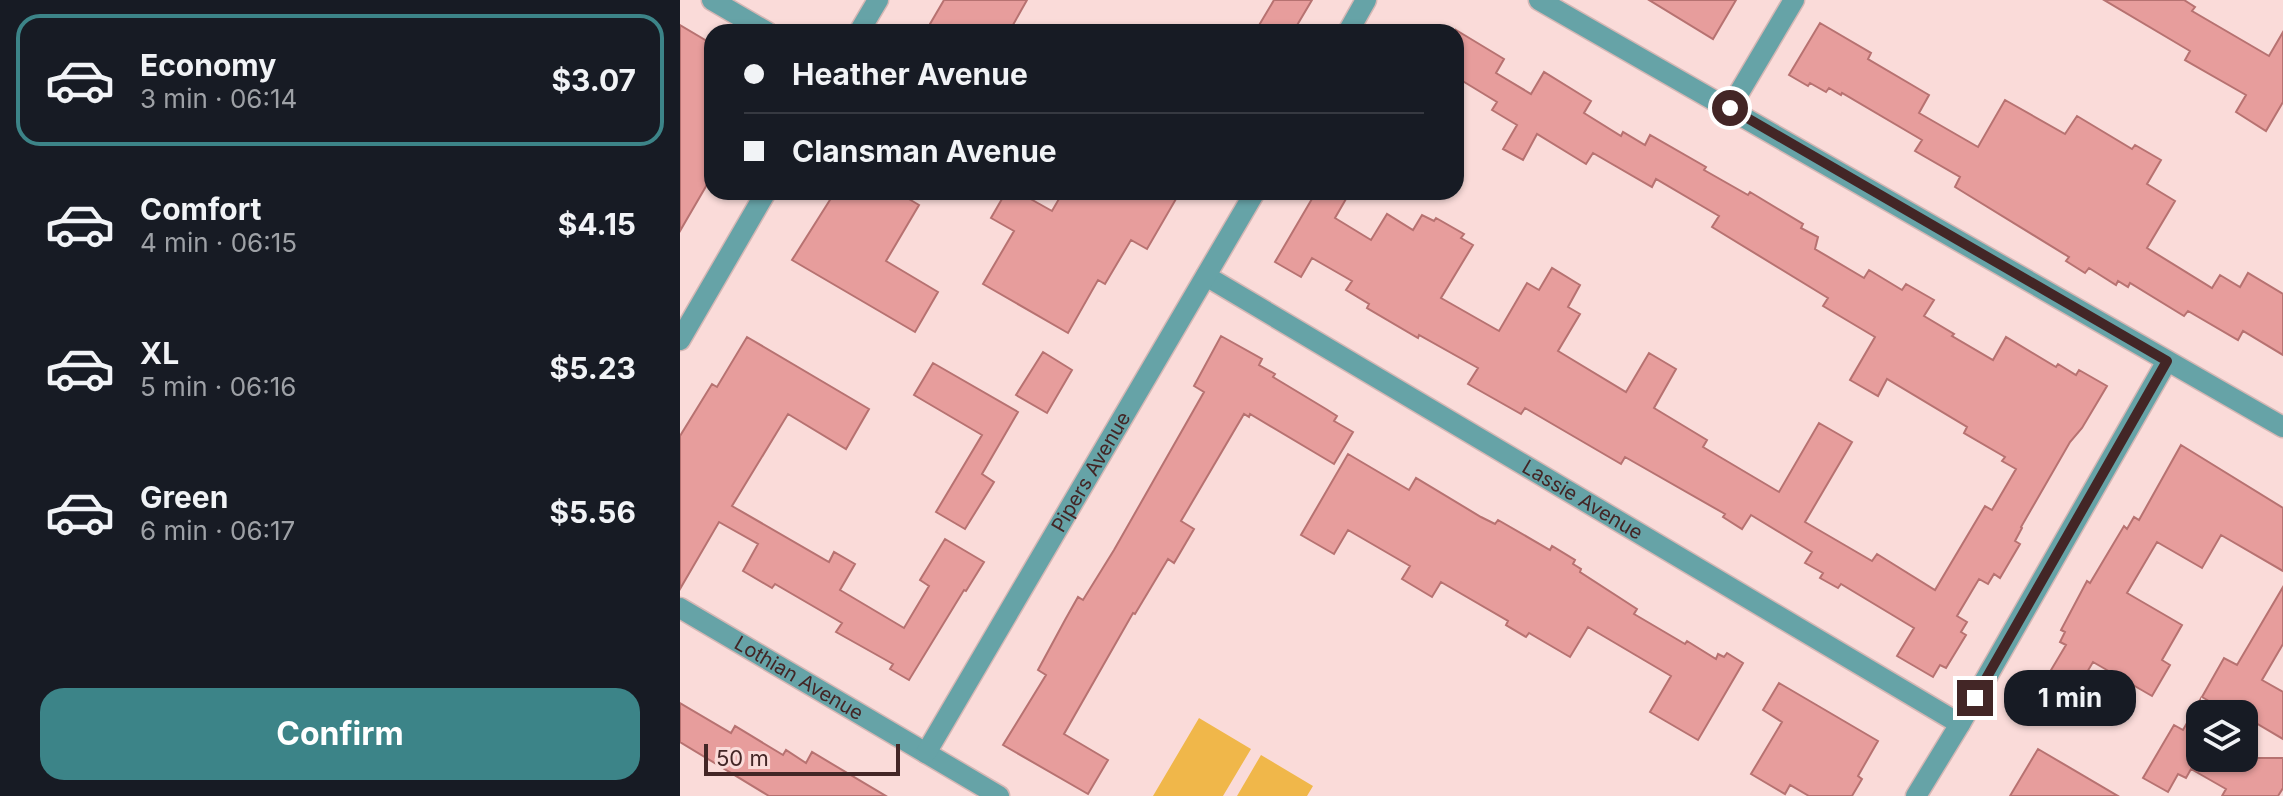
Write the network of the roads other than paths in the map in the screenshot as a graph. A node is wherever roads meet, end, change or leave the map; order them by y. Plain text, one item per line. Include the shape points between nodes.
1 (712, 0) edge
2 (878, 0) edge
3 (1366, 0) edge
4 (1539, 0) edge
5 (1794, 0) edge
6 (753, 24) edge
7 (864, 24) edge
8 (1352, 24) edge
9 (1730, 108) junction
10 (761, 200) edge
11 (1250, 200) edge
12 (1206, 276) junction
13 (680, 340) edge
14 (2167, 361) junction
15 (2283, 427) edge
16 (680, 608) edge
17 (1960, 724) junction
18 (926, 753) junction
19 (999, 796) edge
20 (1916, 796) edge

1 - 6 street
2 - 7 street
3 - 8 street
4 - 9 street
5 - 9 street
9 - 14 street
10 - 13 street
11 - 12 street, Pipers Avenue
12 - 17 street, Lassie Avenue
12 - 18 street, Pipers Avenue
14 - 15 street
14 - 17 street
16 - 18 street, Lothian Avenue
17 - 20 street
18 - 19 street, Lothian Avenue

